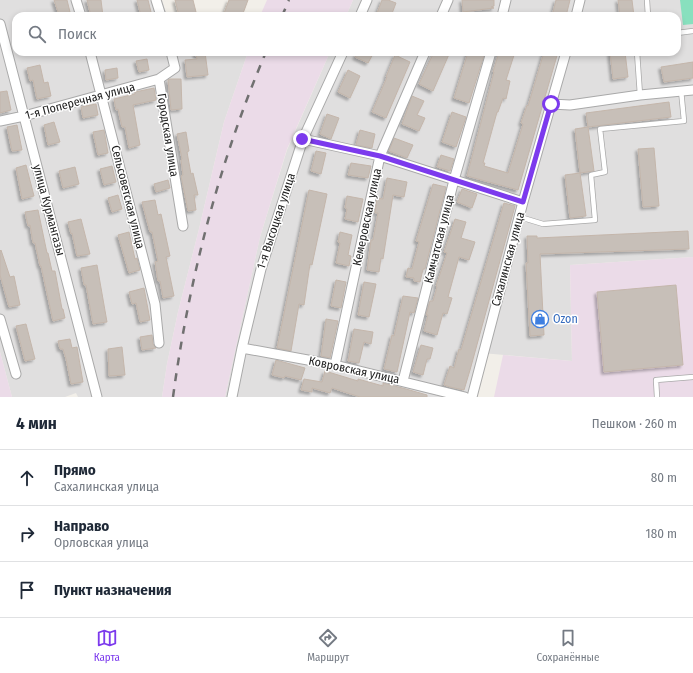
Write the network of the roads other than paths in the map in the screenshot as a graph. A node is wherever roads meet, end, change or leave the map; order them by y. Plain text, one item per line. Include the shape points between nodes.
1 (76, 0) edge
2 (156, 0) edge
3 (367, 0) edge
4 (448, 0) edge
5 (506, 0) edge
6 (580, 0) edge
7 (647, 0) edge
8 (80, 12) edge
9 (160, 12) edge
10 (362, 12) edge
11 (443, 12) edge
12 (503, 12) edge
13 (577, 12) edge
14 (648, 12) edge
15 (0, 24) edge
16 (693, 31) edge
17 (681, 32) edge
18 (91, 56) edge
19 (172, 56) edge
20 (341, 56) edge
21 (423, 56) edge
22 (490, 56) edge
23 (565, 56) edge
24 (637, 56) edge
25 (159, 80) junction
26 (681, 90) junction
27 (693, 90) edge
28 (102, 94) junction
29 (640, 95) junction
30 (551, 104) junction
31 (24, 116) junction
32 (0, 120) edge
33 (302, 139) junction
34 (380, 156) junction
35 (454, 180) junction
36 (523, 202) junction
37 (520, 217) junction
38 (183, 226) dead end
39 (0, 319) edge
40 (159, 343) dead end
41 (242, 348) junction
42 (335, 365) junction
43 (16, 374) dead end
44 (693, 377) edge
45 (403, 381) junction
46 (98, 397) edge
47 (232, 397) edge
48 (465, 397) edge
49 (472, 397) edge
50 (657, 397) edge

1 - 8 street
2 - 9 street
3 - 10 street
4 - 11 street
5 - 12 street
6 - 13 street
7 - 14 lane
15 - 31 street, улица Курмангазы
16 - 17 lane
18 - 28 street, Сельсоветская улица
19 - 25 street, Городская улица via 176,68
20 - 33 street, 1-я Высоцкая улица
21 - 34 street, Кемеровская улица
22 - 35 street, Камчатская улица
23 - 30 street, Сахалинская улица
24 - 29 lane
25 - 28 street, 1-я Поперечная улица
25 - 38 street, Городская улица
26 - 27 street
26 - 29 street
26 - 37 lane via 684,121 600,129 605,172 591,175 595,220 542,224
28 - 31 street, 1-я Поперечная улица
28 - 40 street, Сельсоветская улица via 155,304
29 - 30 street via 570,105
30 - 36 street, Сахалинская улица
31 - 32 street, 1-я Поперечная улица
31 - 46 street, улица Курмангазы
33 - 34 street
33 - 41 street, 1-я Высоцкая улица via 261,269
34 - 35 street
34 - 42 street, Кемеровская улица
35 - 36 street
35 - 45 street, Камчатская улица
36 - 37 street, Сахалинская улица
37 - 49 street, Сахалинская улица
39 - 43 street
41 - 42 street, Ковровская улица
41 - 47 street, 1-я Высоцкая улица
42 - 45 street, Ковровская улица
44 - 50 lane via 656,380
45 - 48 street, Ковровская улица

